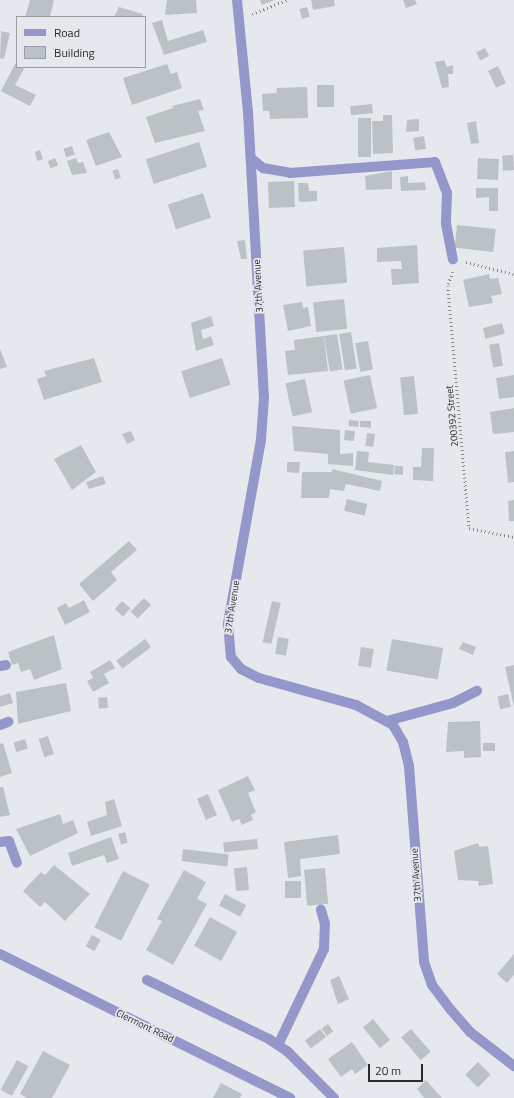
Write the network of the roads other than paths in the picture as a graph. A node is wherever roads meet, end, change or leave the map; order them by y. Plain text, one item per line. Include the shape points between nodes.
1 (237, 0) edge
2 (251, 158) junction
3 (452, 259) road end
4 (477, 691) dead end
5 (387, 721) junction
6 (0, 842) edge
7 (17, 863) dead end
8 (321, 910) dead end
9 (0, 954) edge
10 (146, 980) dead end
11 (278, 1045) junction
12 (514, 1066) edge
13 (290, 1098) edge
14 (334, 1098) edge

1 - 2 street, 37th Avenue
2 - 3 street via 263,168 290,173 435,162 447,193 446,224
2 - 5 street, 37th Avenue via 264,397 261,440 227,642 231,657 241,669 259,678 356,705
4 - 5 street via 453,703
5 - 12 street, 37th Avenue via 403,742 410,766 424,962 432,985 470,1032
6 - 7 street via 9,841
8 - 11 street via 325,924 324,949
9 - 13 street, Clermont Road
10 - 11 street
11 - 14 street

